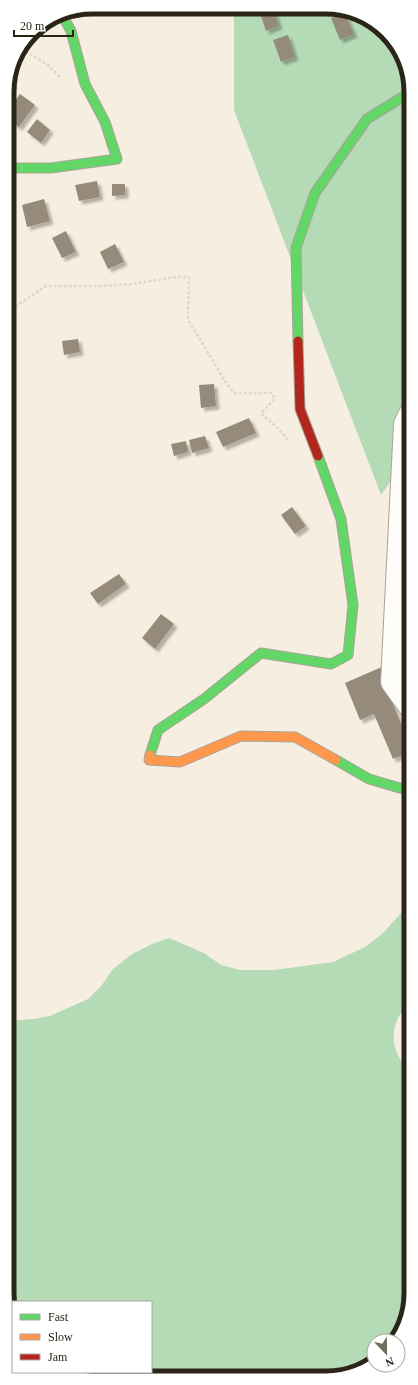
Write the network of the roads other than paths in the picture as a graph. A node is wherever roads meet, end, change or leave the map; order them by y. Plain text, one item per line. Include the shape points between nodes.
1 (64, 19) edge
2 (404, 96) edge
3 (14, 168) edge
4 (404, 444) edge
5 (404, 699) edge
6 (404, 789) edge

1 - 3 street via 71,31 85,84 105,122 117,159 52,168
2 - 6 street via 367,120 316,193 296,248 300,409 341,519 354,605 348,655 331,664 261,653 158,730 149,760 180,762 241,736 295,738 369,778
4 - 5 street via 392,682

